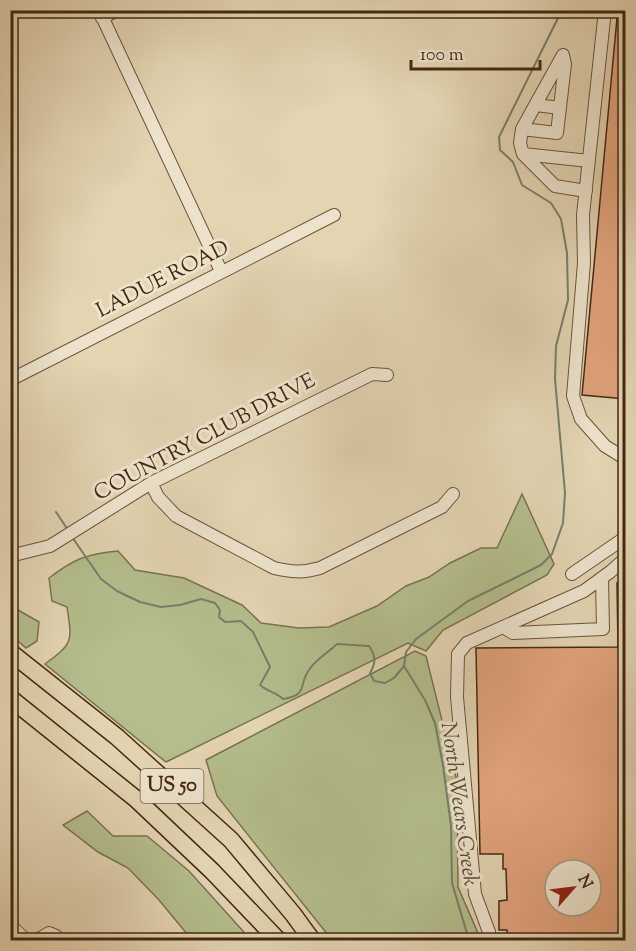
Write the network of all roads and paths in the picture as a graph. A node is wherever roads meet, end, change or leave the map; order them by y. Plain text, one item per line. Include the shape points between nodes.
1 (117, 10) edge
2 (605, 10) edge
3 (101, 14) edge
4 (549, 81) junction
5 (563, 83) junction
6 (536, 105) junction
7 (560, 108) junction
8 (522, 129) junction
9 (523, 154) junction
10 (589, 161) junction
11 (586, 191) junction
12 (334, 215) dead end
13 (220, 271) junction
14 (387, 375) dead end
15 (10, 380) edge
16 (626, 459) edge
17 (151, 483) junction
18 (453, 494) dead end
19 (626, 537) edge
20 (10, 556) edge
21 (626, 558) edge
22 (620, 569) edge
23 (572, 574) dead end
24 (602, 578) junction
25 (503, 627) junction
26 (10, 652) edge
27 (10, 699) edge
28 (10, 925) edge
29 (26, 940) edge
30 (37, 940) edge
31 (59, 940) edge
32 (278, 940) edge
33 (312, 940) edge
34 (489, 940) edge

1 - 3 street
2 - 10 street
3 - 13 street
4 - 5 street
4 - 5 street via 563,55
4 - 6 street
5 - 7 street
6 - 7 street
6 - 8 street
7 - 8 street via 557,133
8 - 9 street
9 - 10 street
9 - 11 street via 555,186
10 - 11 street
11 - 16 street via 573,396 581,418 605,446
12 - 13 street, LADUE ROAD
13 - 15 street, LADUE ROAD
14 - 17 street, COUNTRY CLUB DRIVE via 372,374
17 - 18 street via 176,516 274,568 289,572 320,568 442,507
17 - 20 street, COUNTRY CLUB DRIVE via 63,539
19 - 23 street
21 - 22 street
22 - 24 street
24 - 25 street via 584,591
24 - 25 street via 603,629 513,633
25 - 34 street via 467,643 458,654 457,697 475,894
26 - 33 highway, US 50 via 117,737 231,840
27 - 32 highway, US 50 via 136,799
28 - 29 street
30 - 31 street via 49,933

